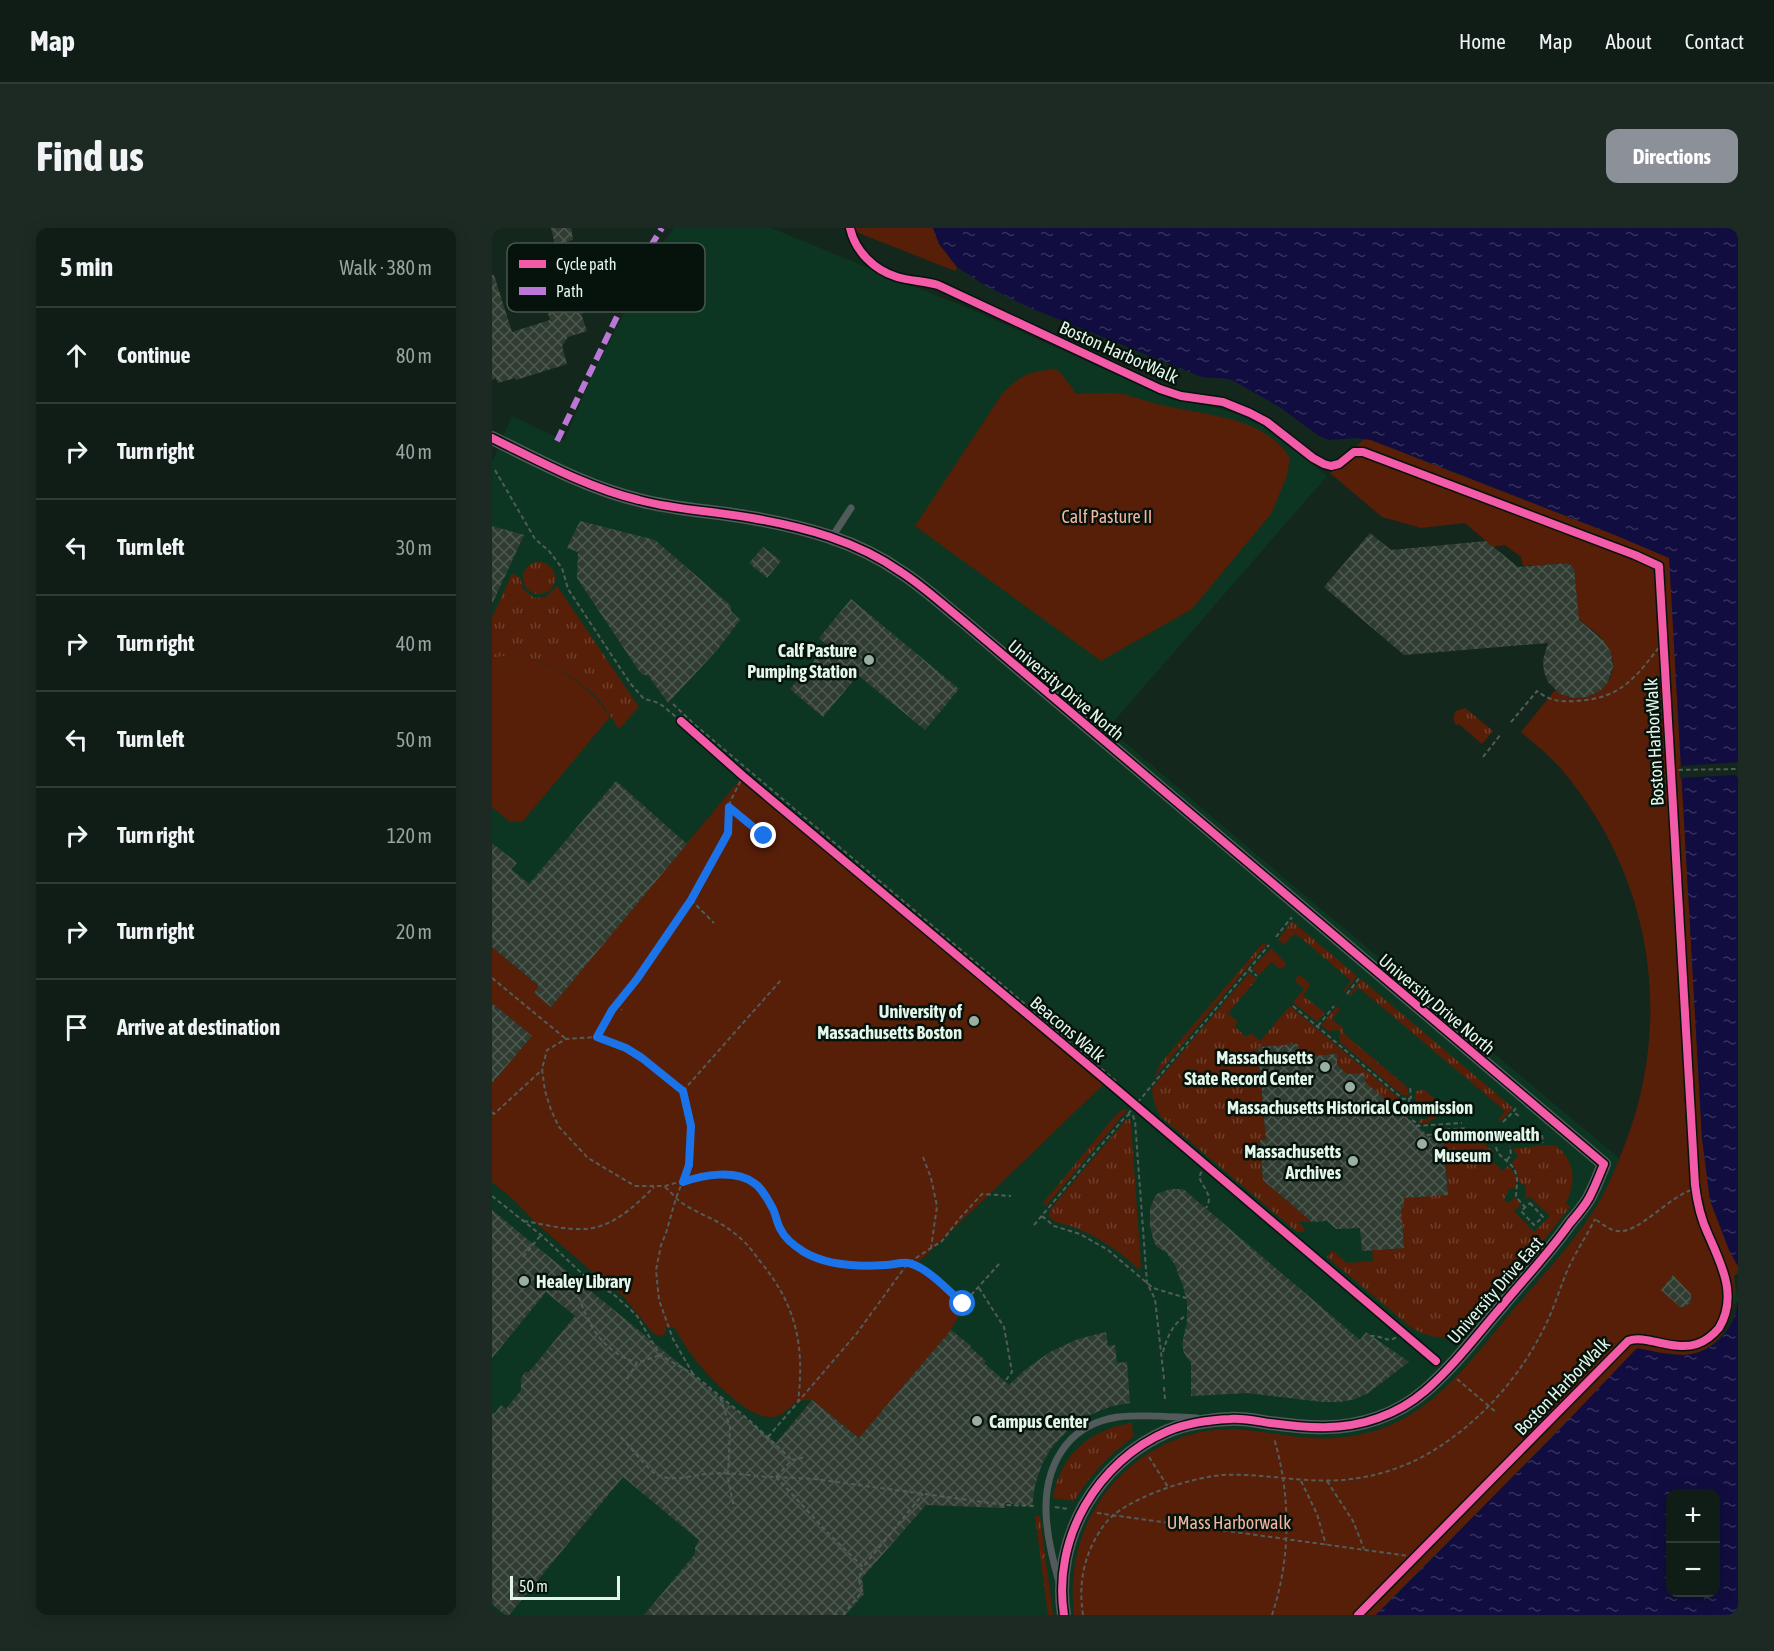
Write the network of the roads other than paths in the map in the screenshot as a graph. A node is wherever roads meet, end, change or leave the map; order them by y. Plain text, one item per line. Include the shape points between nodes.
1 (492, 438) edge
2 (851, 508) dead end
3 (832, 537) junction
4 (1585, 1214) joint
5 (1232, 1418) junction
6 (1062, 1596) junction
7 (1064, 1615) edge

1 - 3 street, University Drive North via 577,478 637,500 761,520
2 - 3 lane
3 - 4 street, University Drive North via 874,555 920,586 1604,1164
4 - 5 street, University Drive East via 1556,1242 1444,1374 1411,1402 1378,1418 1337,1428
5 - 6 street, University Drive East via 1168,1431 1114,1467 1090,1497 1074,1529 1064,1560
5 - 6 lane via 1118,1417 1091,1425 1070,1440 1053,1465 1046,1498 1048,1537
6 - 7 street, University Drive East

